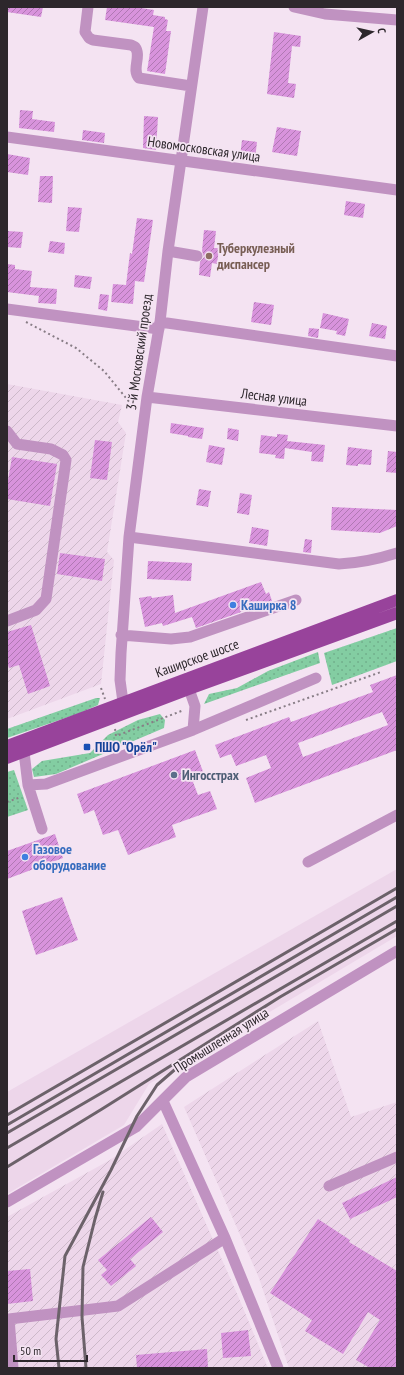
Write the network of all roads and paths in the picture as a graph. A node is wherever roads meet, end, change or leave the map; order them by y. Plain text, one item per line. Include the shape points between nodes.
1 (88, 7) edge
2 (203, 7) edge
3 (294, 7) edge
4 (326, 10) edge
5 (397, 20) edge
6 (191, 86) junction
7 (7, 137) edge
8 (181, 161) junction
9 (397, 190) edge
10 (168, 251) junction
11 (197, 256) dead end
12 (7, 309) edge
13 (21, 319) dead end
14 (160, 326) junction
15 (397, 356) edge
16 (147, 397) junction
17 (144, 420) junction
18 (397, 426) edge
19 (7, 431) edge
20 (129, 537) junction
21 (397, 553) edge
22 (296, 600) dead end
23 (397, 600) edge
24 (397, 612) edge
25 (7, 621) edge
26 (122, 636) junction
27 (316, 678) dead end
28 (101, 688) dead end
29 (189, 689) junction
30 (106, 702) dead end
31 (123, 702) junction
32 (195, 706) junction
33 (114, 725) dead end
34 (193, 730) junction
35 (7, 746) edge
36 (24, 752) junction
37 (7, 758) edge
38 (28, 786) junction
39 (397, 815) edge
40 (42, 829) dead end
41 (308, 862) dead end
42 (397, 951) edge
43 (163, 1100) junction
44 (397, 1157) edge
45 (329, 1186) dead end
46 (7, 1202) edge
47 (225, 1238) junction
48 (13, 1368) edge
49 (278, 1368) edge

1 - 6 street via 87,36 93,40 135,47 138,53 136,72 139,78
2 - 6 street, 3-й Московский проезд
3 - 4 street
4 - 5 street
6 - 8 street, 3-й Московский проезд
7 - 8 street, Новомосковская улица
8 - 9 street, Новомосковская улица
8 - 10 street, 3-й Московский проезд
10 - 11 street
10 - 14 street, 3-й Московский проезд
12 - 14 street
13 - 17 path via 76,348 104,371
14 - 15 street
14 - 16 street, 3-й Московский проезд
16 - 17 street, 3-й Московский проезд
16 - 18 street, Лесная улица
17 - 20 street, 3-й Московский проезд
19 - 25 street via 17,444 51,449 64,454 66,460 46,599 36,610
20 - 21 street via 339,564 361,563
20 - 26 street, 3-й Московский проезд
22 - 26 street via 190,637 171,639
23 - 31 main road, Каширское шоссе
24 - 29 main road, Каширское шоссе
26 - 31 street, 3-й Московский проезд via 120,680
27 - 34 street
28 - 30 path
29 - 32 street
29 - 36 main road, Каширское шоссе
31 - 35 main road, Каширское шоссе
32 - 33 path via 116,736
32 - 34 street
34 - 38 street via 46,784
36 - 37 main road, Каширское шоссе
36 - 38 street
38 - 40 street
39 - 41 street
42 - 43 street, Промышленная улица via 186,1077
43 - 46 street, Промышленная улица via 136,1128
43 - 47 street
44 - 45 street
47 - 48 street via 118,1306 9,1319
47 - 49 street

